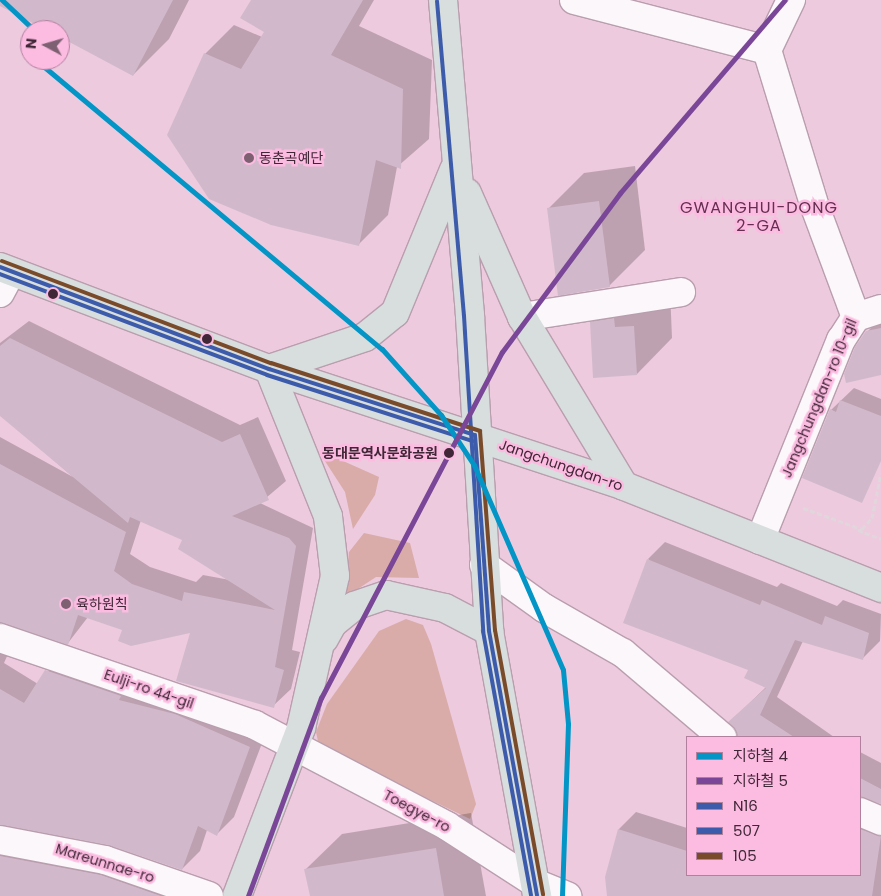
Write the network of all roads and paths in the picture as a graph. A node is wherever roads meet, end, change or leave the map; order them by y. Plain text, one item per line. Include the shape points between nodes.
1 (443, 0) edge
2 (574, 0) edge
3 (791, 0) edge
4 (767, 50) junction
5 (456, 166) junction
6 (4, 278) edge
7 (681, 292) dead end
8 (868, 313) edge
9 (522, 317) junction
10 (269, 369) junction
11 (475, 436) junction
12 (881, 473) edge
13 (624, 486) junction
14 (777, 497) junction
15 (853, 528) junction
16 (760, 540) junction
17 (881, 540) edge
18 (484, 565) junction
19 (881, 588) edge
20 (489, 631) junction
21 (0, 638) edge
22 (319, 647) junction
23 (721, 736) edge
24 (294, 746) junction
25 (861, 812) edge
26 (881, 821) edge
27 (0, 840) edge
28 (536, 890) edge
29 (208, 896) edge
30 (237, 896) edge
31 (567, 896) edge

1 - 5 main road
2 - 4 street
3 - 4 street
4 - 8 street, Jangchungdan-ro 10-gil via 816,207
5 - 9 main road
5 - 10 main road via 395,312 365,337
5 - 11 main road via 470,316
6 - 10 main road, Jangchungdan-ro
7 - 9 street
8 - 14 street, Jangchungdan-ro 10-gil via 841,340
9 - 13 main road
10 - 11 main road, Jangchungdan-ro
10 - 22 main road via 328,516 335,576
11 - 13 main road, Jangchungdan-ro
11 - 18 main road
12 - 15 path via 872,518 862,529
13 - 16 main road, Jangchungdan-ro
14 - 15 path
14 - 16 street, Jangchungdan-ro 10-gil
15 - 17 path
16 - 19 main road, Jangchungdan-ro
18 - 20 main road
18 - 23 street via 544,608 624,653
20 - 22 main road via 445,608 386,595 354,606 333,623
20 - 28 main road
21 - 24 street, Eulji-ro 44-gil via 255,725
22 - 24 main road
24 - 28 street, Toegye-ro via 447,826
24 - 30 main road
25 - 26 street
27 - 29 street, Mareunnae-ro via 105,860
28 - 31 street, Toegye-ro

